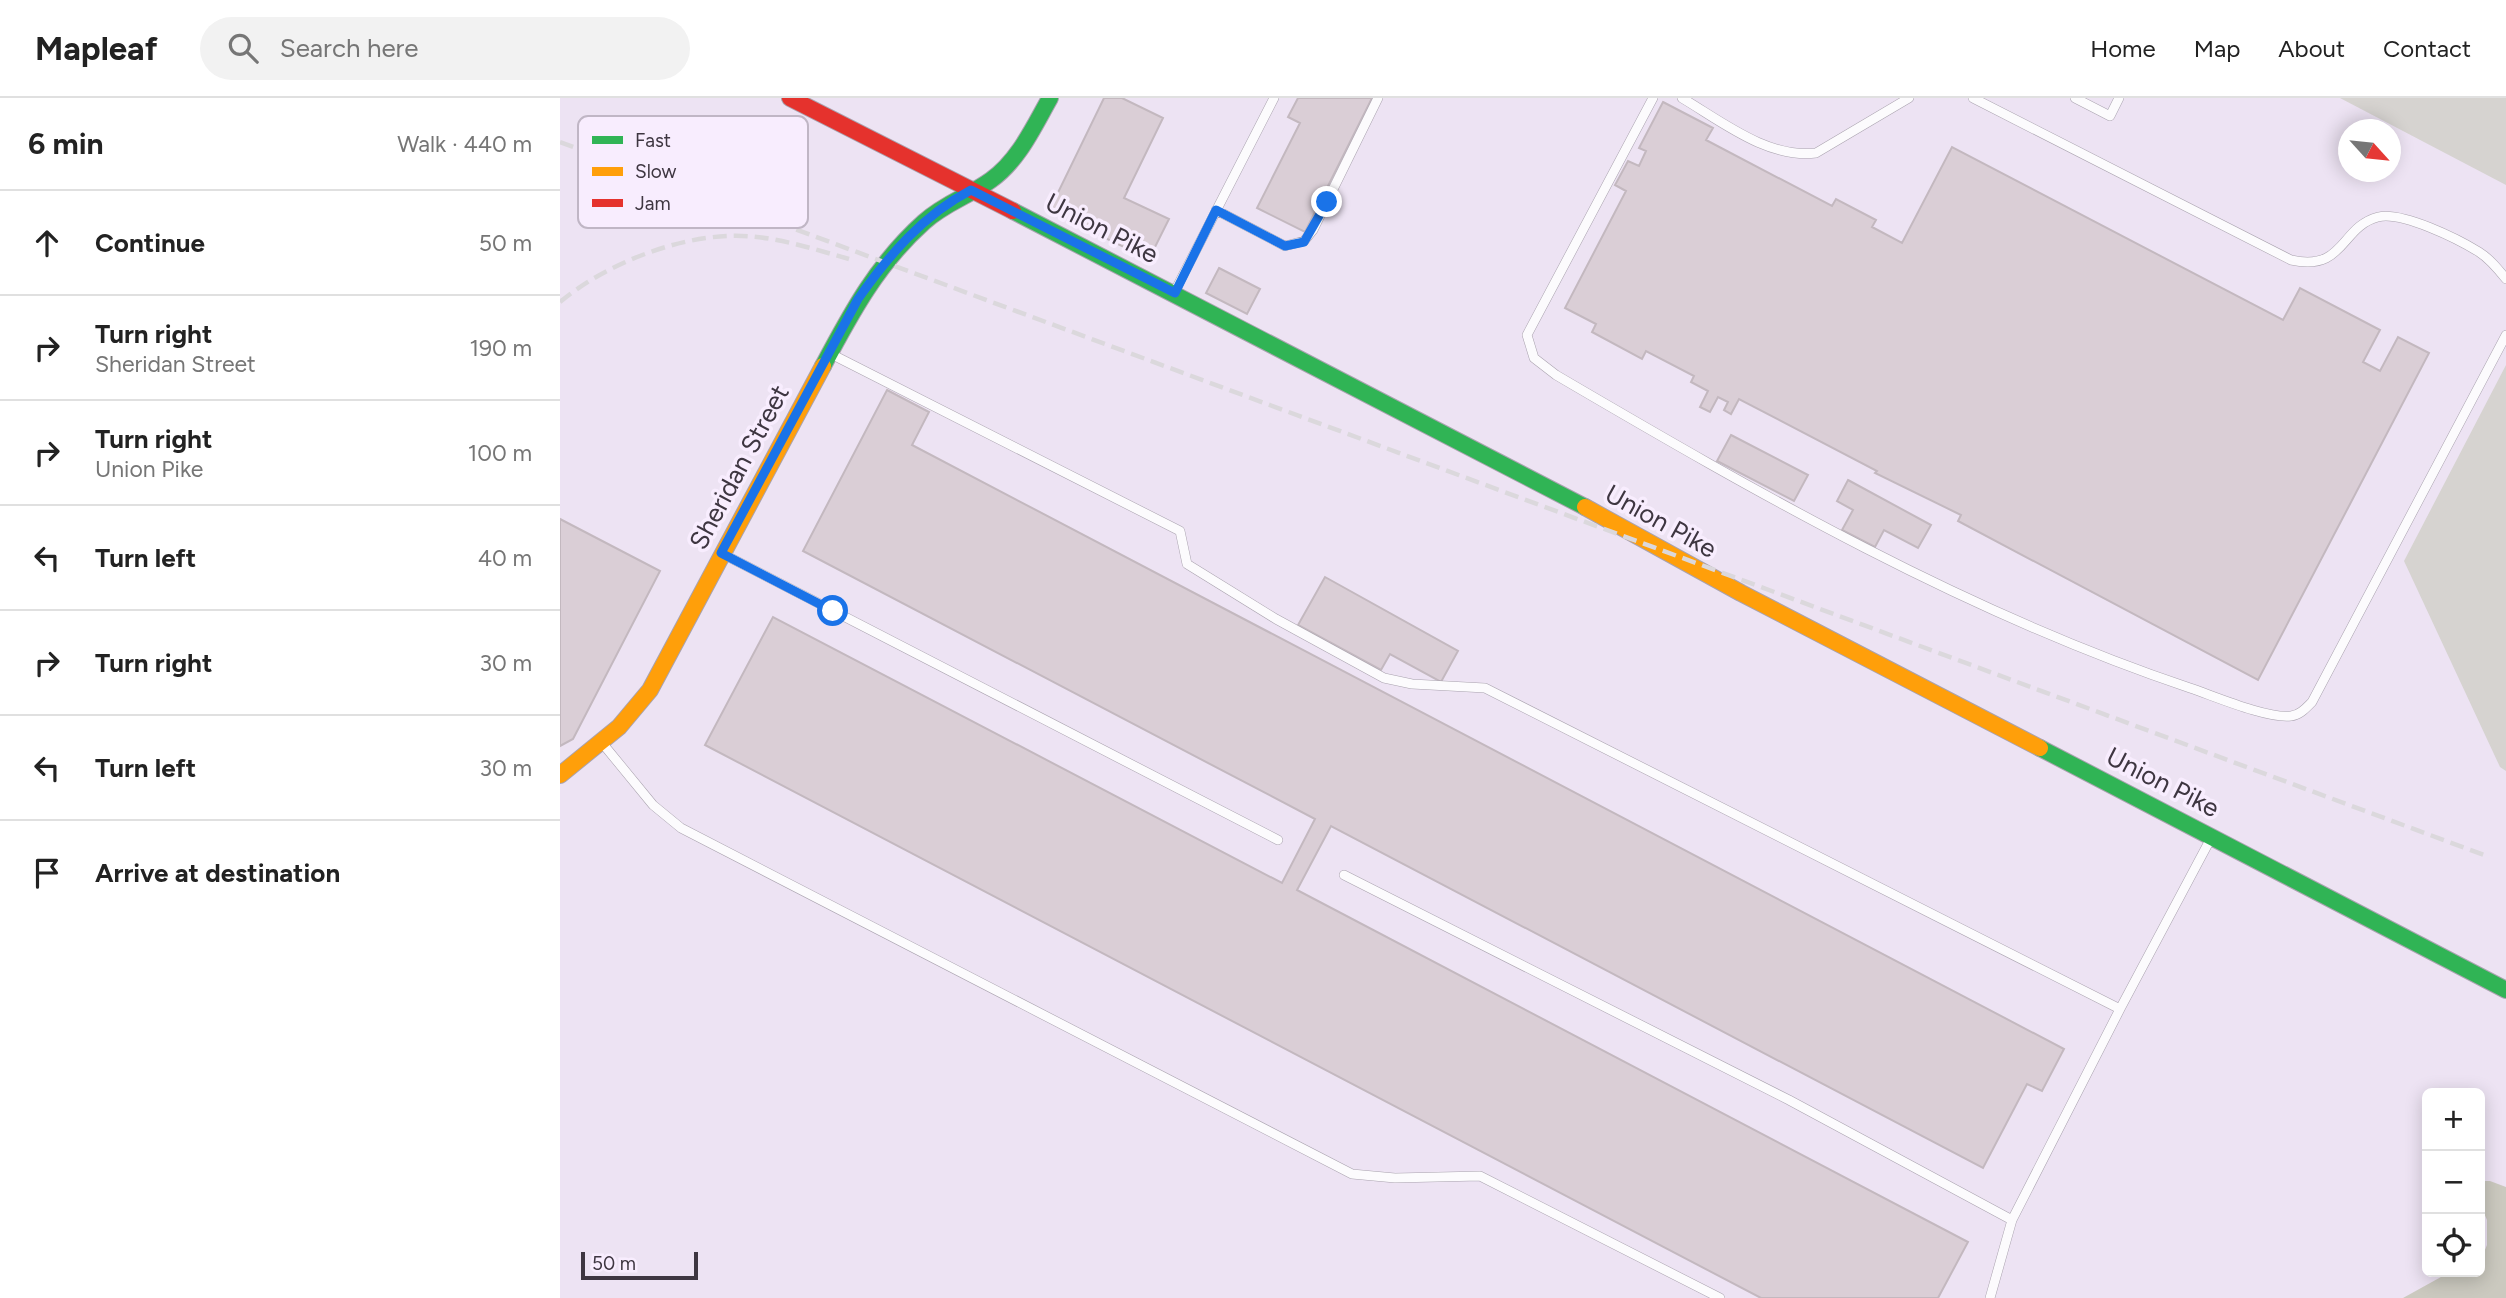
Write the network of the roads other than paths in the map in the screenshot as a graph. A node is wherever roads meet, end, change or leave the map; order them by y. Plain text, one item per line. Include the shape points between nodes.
1 (790, 98) edge
2 (1050, 98) edge
3 (1275, 98) edge
4 (1378, 98) edge
5 (1653, 98) edge
6 (1682, 98) edge
7 (1909, 98) edge
8 (1973, 98) edge
9 (2075, 98) edge
10 (2119, 98) edge
11 (971, 190) junction
12 (1216, 210) junction
13 (2506, 279) edge
14 (1175, 293) junction
15 (2506, 335) edge
16 (827, 352) junction
17 (721, 553) junction
18 (602, 742) junction
19 (560, 775) edge
20 (2212, 835) junction
21 (1278, 840) dead end
22 (1344, 875) dead end
23 (2506, 990) edge
24 (2120, 1009) junction
25 (2012, 1220) junction
26 (1720, 1298) edge
27 (1990, 1298) edge

1 - 11 street, Union Pike
2 - 11 street, Sheridan Street via 1010,161 993,179
3 - 12 lane
4 - 12 lane via 1304,242 1285,246
5 - 15 lane via 1527,335 1534,358 1730,477 2014,622 2072,647 2249,708 2289,717 2312,702
6 - 7 lane via 1763,144 1800,155 1816,153
8 - 13 lane via 2291,260 2310,264 2324,260 2379,216 2427,226 2480,253
9 - 10 lane via 2110,116
11 - 14 street, Union Pike
11 - 16 street, Sheridan Street via 929,216 885,262
12 - 14 lane
14 - 20 street, Union Pike via 1741,593
16 - 17 street, Sheridan Street
16 - 24 lane via 1180,531 1187,564 1384,678 1485,688
17 - 18 street, Sheridan Street via 650,690
17 - 21 lane
18 - 19 street, Sheridan Street
18 - 26 lane via 653,805 681,828 1352,1174 1480,1176
20 - 23 street, Union Pike
20 - 24 lane
22 - 25 lane via 1790,1100
24 - 25 lane
25 - 27 lane

